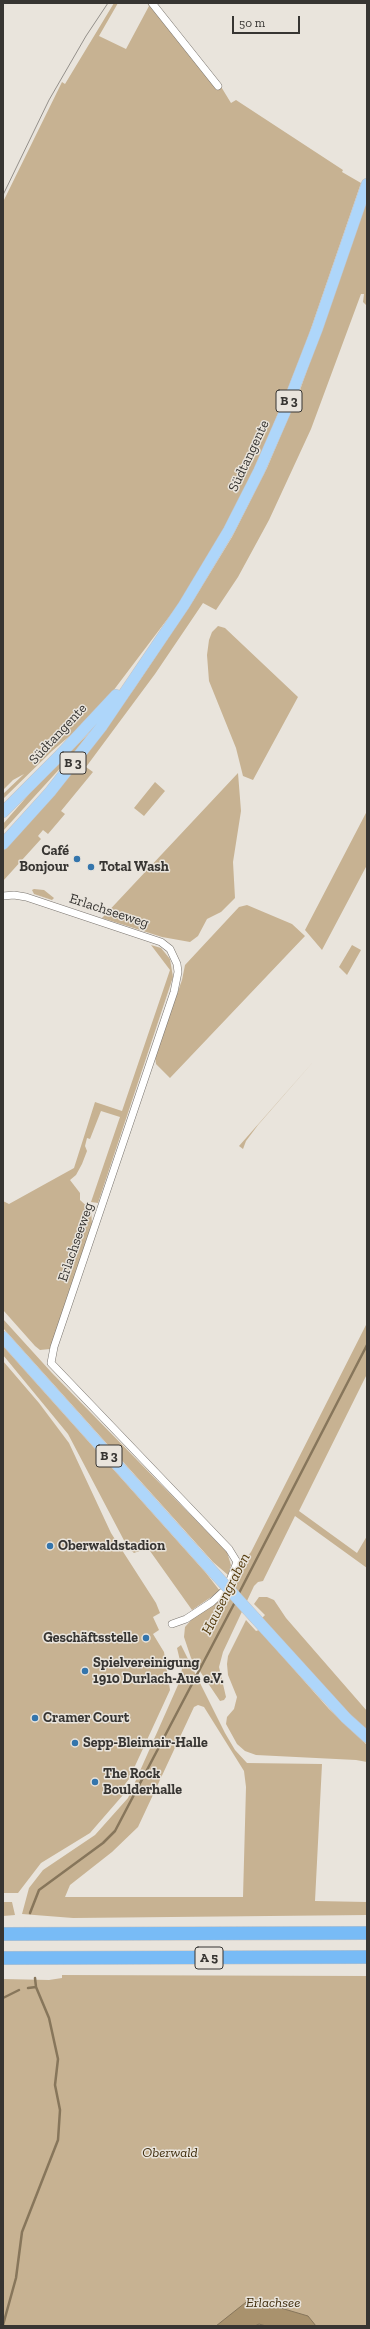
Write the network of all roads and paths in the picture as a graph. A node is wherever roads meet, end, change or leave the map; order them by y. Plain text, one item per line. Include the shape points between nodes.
1 (152, 3) edge
2 (218, 86) dead end
3 (367, 184) edge
4 (134, 676) junction
5 (3, 812) edge
6 (3, 844) edge
7 (3, 896) edge
8 (3, 1337) edge
9 (172, 1624) dead end
10 (367, 1737) edge
11 (367, 1933) edge
12 (3, 1934) edge
13 (367, 1957) edge
14 (3, 1958) edge

1 - 2 street
3 - 4 main road, Südtangente / B 3 via 307,355 259,471 202,577
4 - 5 main road, Südtangente / B 3
4 - 6 main road, Südtangente / B 3 via 102,726 50,792
7 - 9 street, Erlachseeweg via 26,897 161,942 170,949 177,964 174,992 54,1347 51,1363 229,1549 237,1562 227,1588 212,1602 186,1619
8 - 10 main road, B 3, bridge via 346,1718
11 - 12 highway, A 5
13 - 14 highway, A 5

